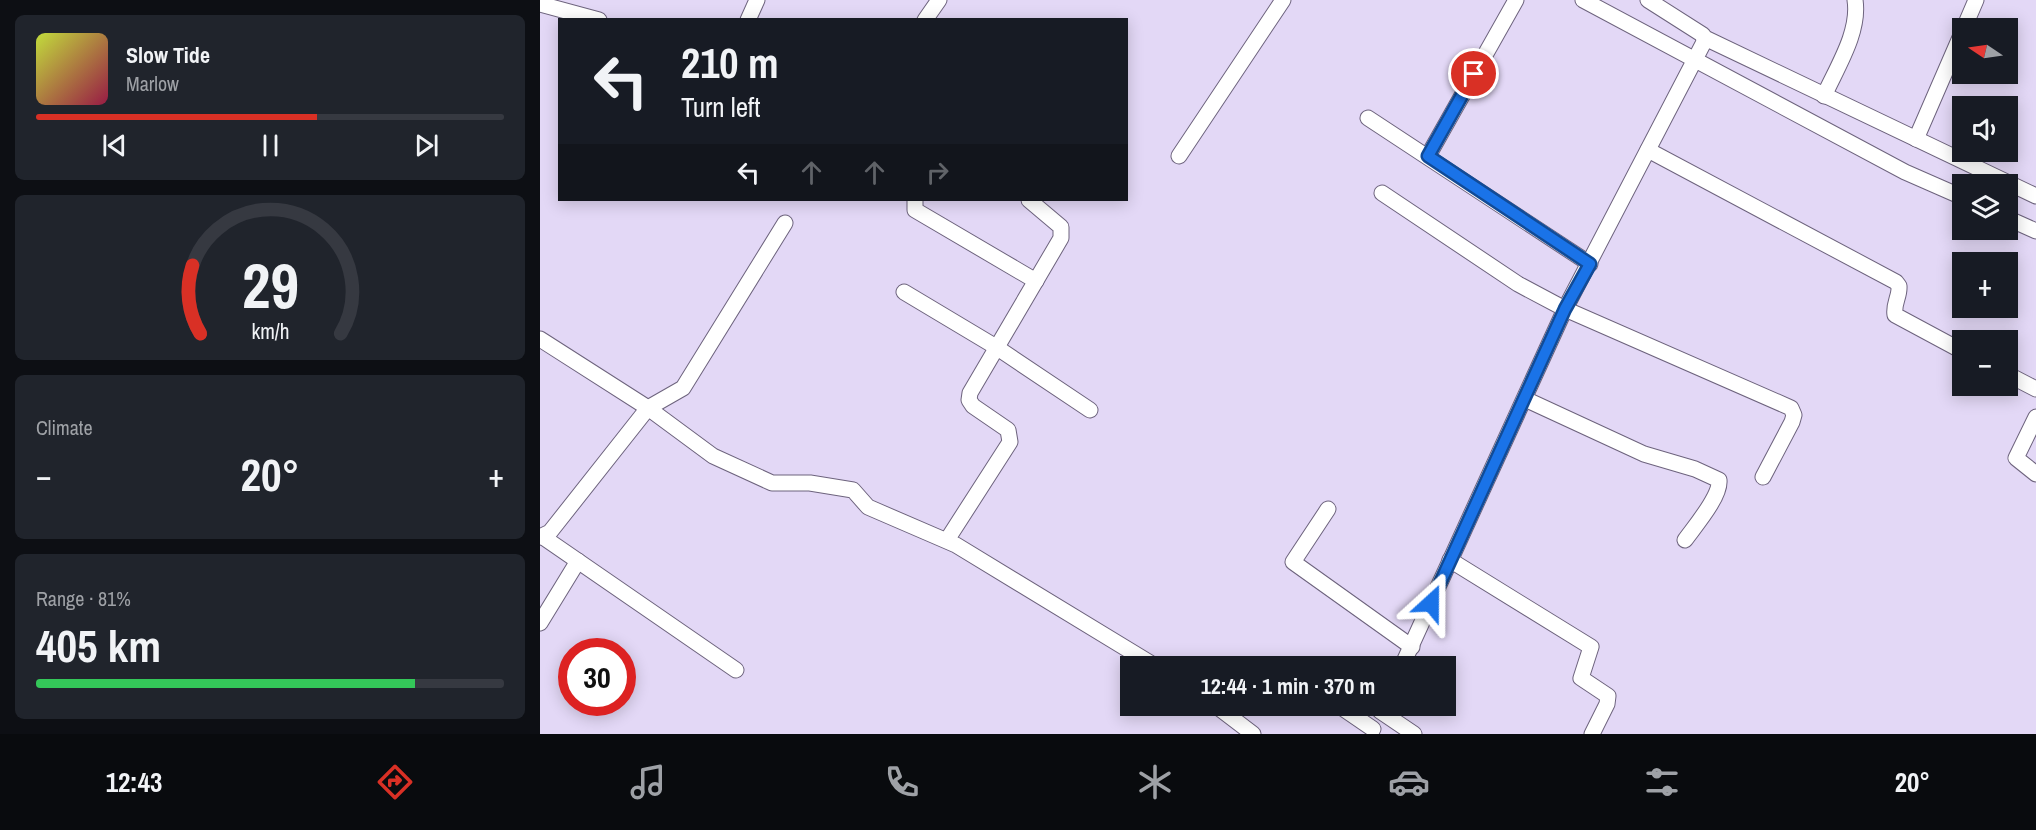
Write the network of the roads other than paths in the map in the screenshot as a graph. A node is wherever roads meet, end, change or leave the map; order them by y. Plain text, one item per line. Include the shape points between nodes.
1 (757, 0) edge
2 (939, 0) edge
3 (1282, 0) edge
4 (1516, 0) edge
5 (1583, 0) edge
6 (1648, 0) edge
7 (1855, 0) edge
8 (1976, 0) edge
9 (540, 3) edge
10 (592, 18) edge
11 (749, 18) edge
12 (926, 18) edge
13 (1968, 18) edge
14 (1701, 47) junction
15 (1952, 56) edge
16 (1824, 96) junction
17 (1368, 118) dead end
18 (1916, 139) junction
19 (1648, 150) junction
20 (1179, 156) dead end
21 (1428, 156) junction
22 (1382, 192) dead end
23 (1952, 193) edge
24 (2036, 196) edge
25 (912, 201) edge
26 (1030, 201) edge
27 (785, 223) dead end
28 (2018, 223) edge
29 (2036, 231) edge
30 (1590, 264) junction
31 (1036, 280) junction
32 (904, 292) dead end
33 (1565, 309) junction
34 (540, 339) edge
35 (1952, 346) edge
36 (996, 347) junction
37 (2018, 380) edge
38 (2036, 389) edge
39 (1525, 399) junction
40 (648, 408) junction
41 (1090, 410) dead end
42 (2036, 417) edge
43 (2036, 474) edge
44 (1763, 477) dead end
45 (1328, 509) dead end
46 (542, 537) edge
47 (947, 540) junction
48 (1685, 540) dead end
49 (1450, 560) junction
50 (578, 561) junction
51 (540, 623) edge
52 (1412, 647) junction
53 (1138, 656) edge
54 (1407, 656) edge
55 (736, 670) dead end
56 (1229, 716) edge
57 (1352, 716) edge
58 (1378, 716) edge
59 (1392, 716) edge
60 (1371, 731) edge
61 (1253, 734) edge
62 (1414, 734) edge
63 (1592, 734) edge

1 - 11 street
2 - 12 street
3 - 20 street
4 - 21 street
5 - 14 street
6 - 14 street
7 - 16 street via 1853,29
8 - 13 street
9 - 10 street
14 - 16 street
14 - 19 street
14 - 23 street via 1905,172
15 - 18 street
16 - 18 street
17 - 21 street
18 - 24 street
19 - 30 street
19 - 35 street via 1896,282 1899,292 1895,315
21 - 30 street
22 - 33 street via 1500,274
25 - 31 street via 915,210
26 - 31 street via 1062,232
27 - 40 street via 683,388
28 - 29 street
30 - 33 street
31 - 36 street
32 - 36 street
33 - 39 street
33 - 44 street via 1791,408 1792,422
34 - 40 street
36 - 41 street
36 - 47 street via 969,400 1008,430 1010,442
37 - 38 street
39 - 48 street via 1644,454 1719,480 1715,496
39 - 49 street
40 - 46 street via 550,532
40 - 47 street via 713,456 772,483 810,483 853,490 868,507
42 - 43 street via 2016,458
45 - 52 street via 1293,562
46 - 50 street
47 - 53 street
49 - 52 street
49 - 63 street via 1591,647 1581,678 1608,696
50 - 51 street
50 - 55 street
52 - 54 street
56 - 61 street
57 - 60 street
58 - 60 street
59 - 62 street

